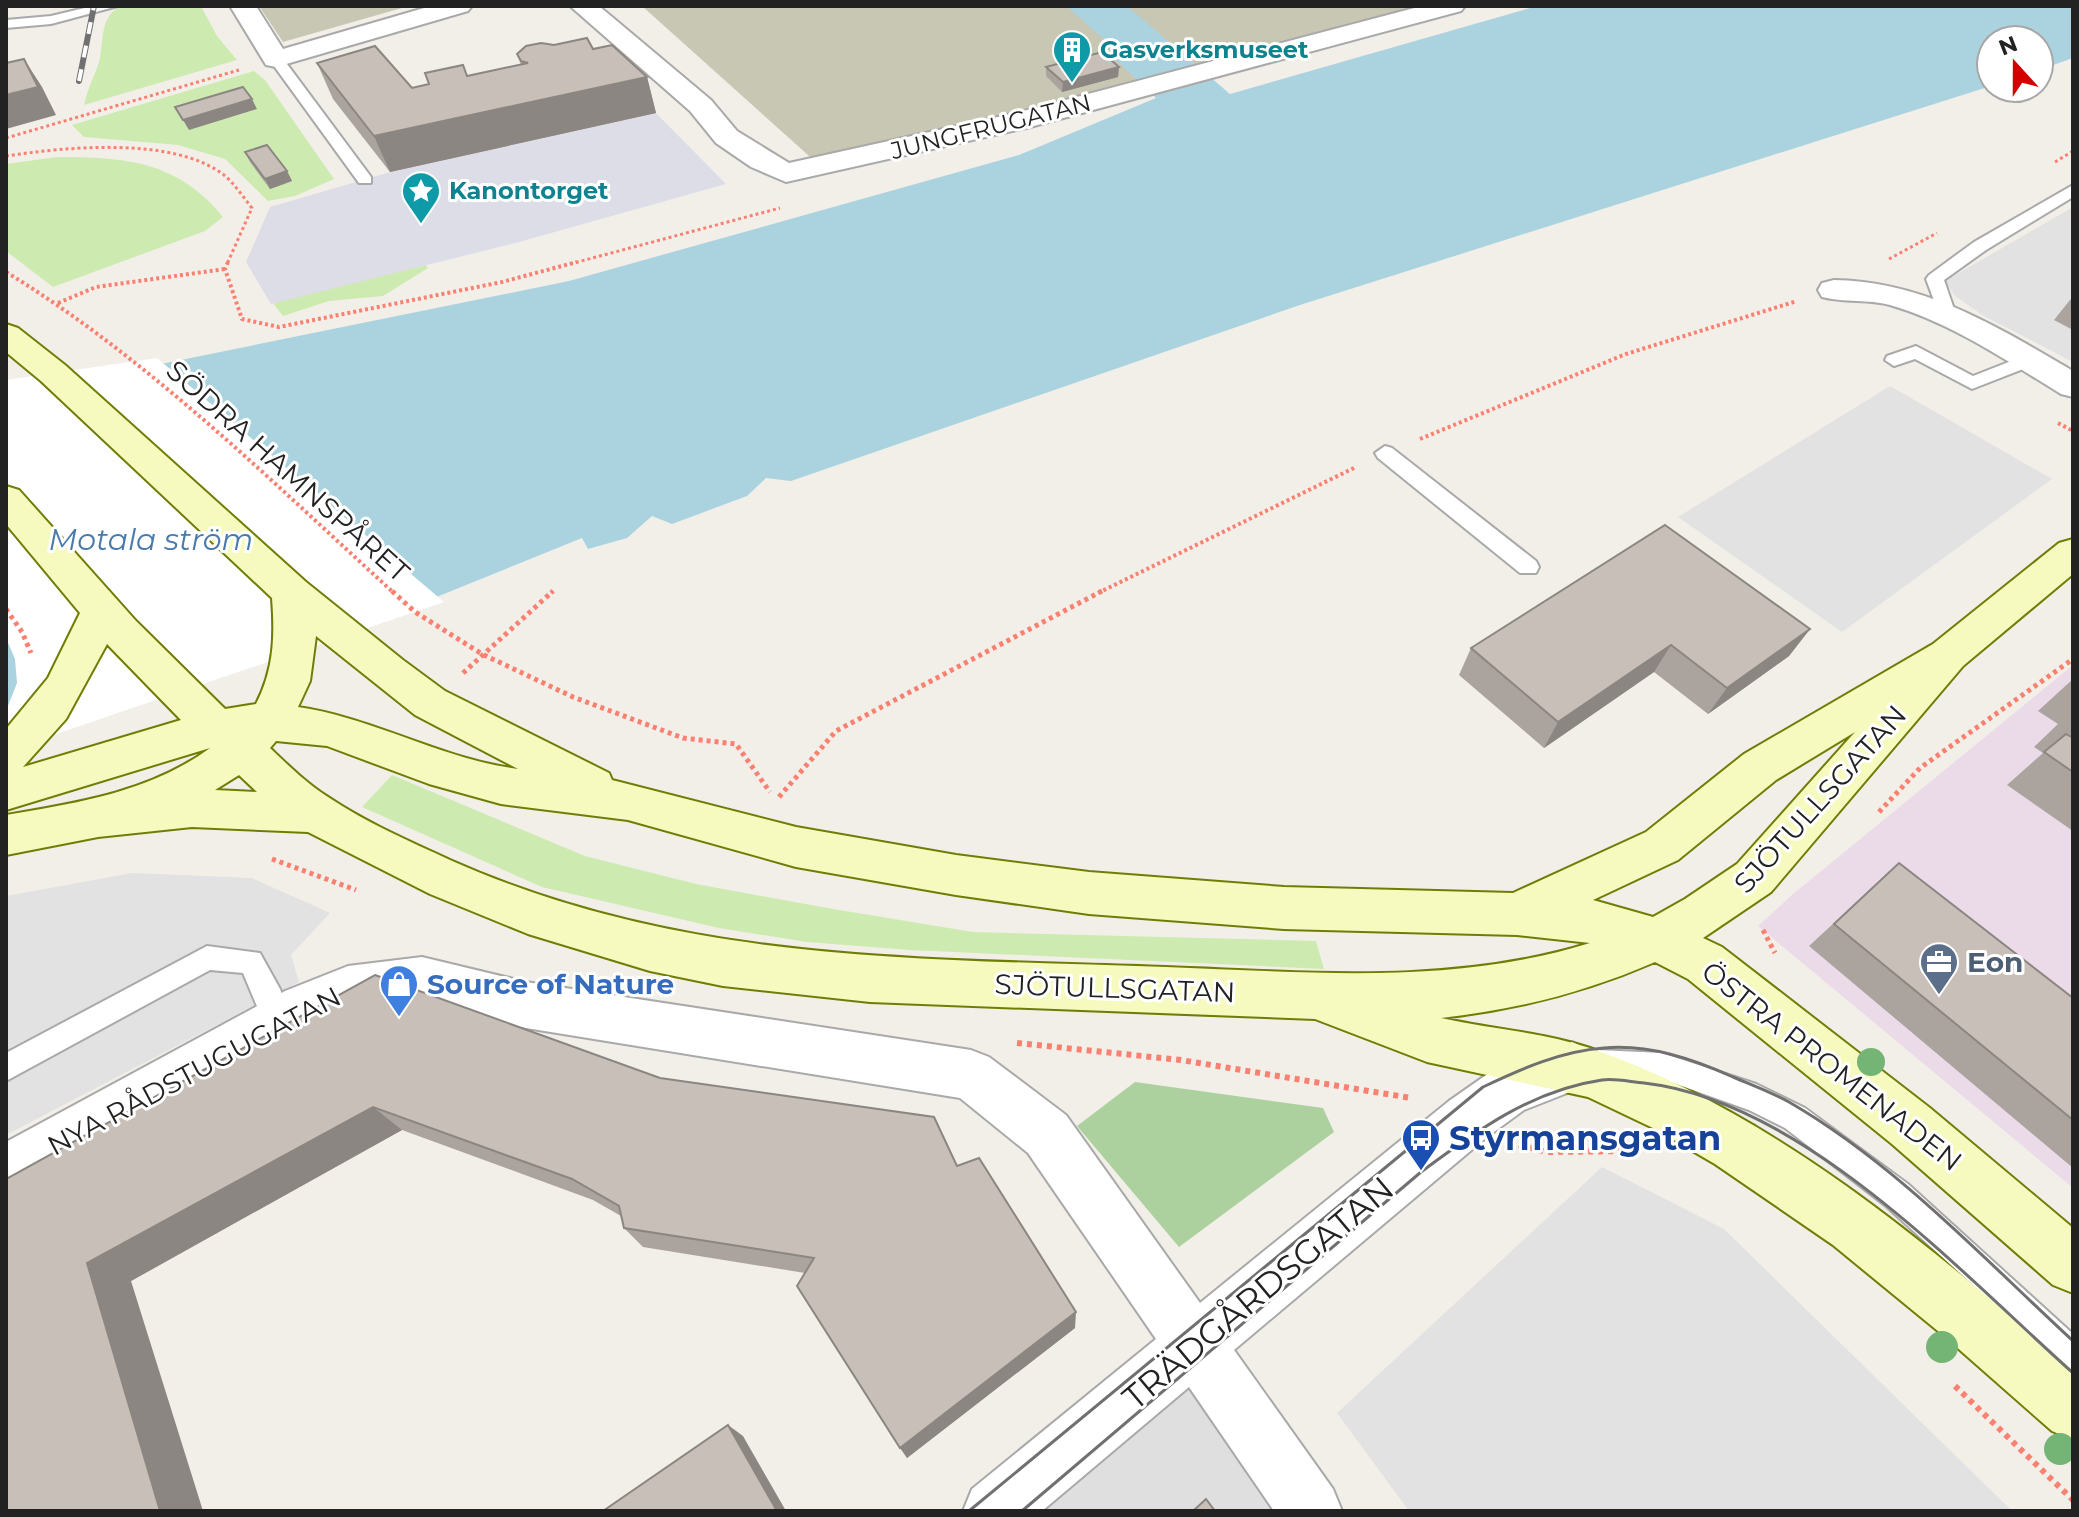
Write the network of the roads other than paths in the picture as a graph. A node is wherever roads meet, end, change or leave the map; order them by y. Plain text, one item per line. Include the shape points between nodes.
1 (111, 6) edge
2 (243, 6) edge
3 (459, 6) edge
4 (583, 6) edge
5 (1452, 6) edge
6 (6, 24) edge
7 (276, 59) junction
8 (365, 180) dead end
9 (2073, 190) edge
10 (1834, 290) road end
11 (1948, 318) junction
12 (6, 335) edge
13 (1894, 360) dead end
14 (2029, 360) junction
15 (2073, 386) edge
16 (1385, 453) road end
17 (6, 499) edge
18 (2073, 553) edge
19 (1528, 567) dead end
20 (292, 593) junction
21 (101, 612) junction
22 (1948, 655) junction
23 (241, 734) junction
24 (11, 752) edge
25 (6, 791) edge
26 (628, 801) junction
27 (314, 813) junction
28 (98, 818) junction
29 (6, 835) edge
30 (1517, 914) junction
31 (1658, 940) junction
32 (1312, 995) junction
33 (277, 1021) junction
34 (1572, 1067) junction
35 (6, 1068) edge
36 (6, 1171) edge
37 (2073, 1265) edge
38 (1194, 1345) junction
39 (2073, 1355) edge
40 (2073, 1410) edge
41 (994, 1511) edge
42 (1311, 1511) edge

1 - 6 lane
2 - 7 street
3 - 7 street
4 - 5 street, JUNGFRUGATAN via 701,106 710,124 786,173 935,141
7 - 8 lane
9 - 11 lane via 1935,279
10 - 11 street via 1850,288 1911,301
11 - 14 street
12 - 20 main road, SJÖTULLSGATAN
13 - 14 lane via 1916,352 1972,383
14 - 15 street
16 - 19 lane
17 - 21 main road
18 - 22 main road, SJÖTULLSGATAN
20 - 23 main road via 296,653 288,686
20 - 26 main road, SJÖTULLSGATAN via 430,703
21 - 23 main road via 179,693
21 - 24 main road via 70,682
22 - 30 main road, SJÖTULLSGATAN via 1760,767 1662,846
22 - 31 main road, SJÖTULLSGATAN via 1754,878 1724,903
23 - 25 main road, SJÖTULLSGATAN
23 - 26 main road, SJÖTULLSGATAN via 330,729 429,766 501,785
23 - 27 main road, SJÖTULLSGATAN
23 - 28 main road via 177,791
26 - 30 main road, SJÖTULLSGATAN via 796,847 1089,893 1284,908
27 - 28 main road via 192,808
27 - 32 main road, SJÖTULLSGATAN via 470,890 580,930 752,968 834,978
28 - 29 main road
30 - 31 main road, ÖSTRA PROMENADEN via 1604,923
31 - 32 main road, SJÖTULLSGATAN via 1525,983 1454,992
31 - 37 main road, ÖSTRA PROMENADEN via 1705,963 1799,1034
32 - 34 main road via 1376,1022 1457,1045
33 - 35 lane via 251,962 207,958
33 - 36 street, NYA RÅDSTUGUGATAN
33 - 38 street, NYA RÅDSTUGUGATAN via 348,989 422,980 526,1005 971,1075 1047,1134
34 - 38 street, TRÄDGÅRDSGATAN via 1507,1091 1468,1119
34 - 39 lane via 1607,1061 1662,1066 1756,1098 1795,1118 1897,1195
34 - 40 main road via 1696,1124 1825,1205 1954,1305
38 - 41 street, TRÄDGÅRDSGATAN
38 - 42 street

